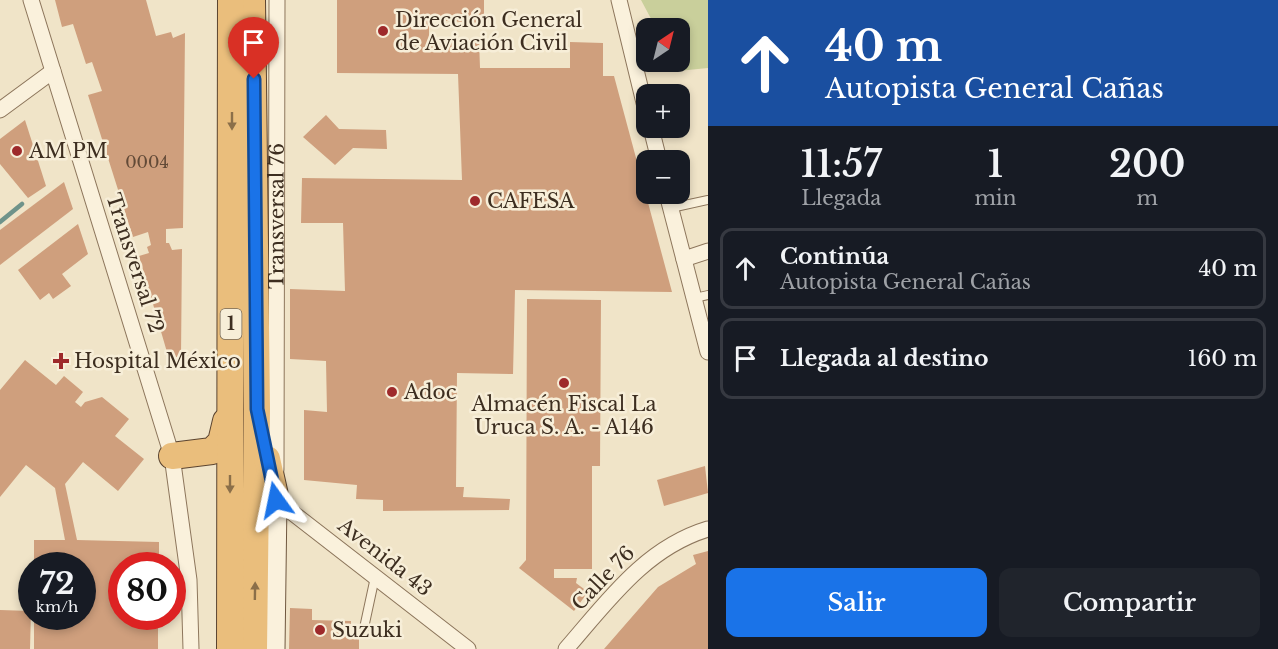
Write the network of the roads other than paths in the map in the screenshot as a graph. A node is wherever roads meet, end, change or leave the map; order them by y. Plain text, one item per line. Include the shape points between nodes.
1 (31, 0) edge
2 (231, 0) edge
3 (252, 0) edge
4 (277, 0) edge
5 (619, 0) edge
6 (53, 71) junction
7 (639, 84) edge
8 (0, 110) edge
9 (690, 200) edge
10 (708, 200) edge
11 (670, 204) edge
12 (708, 251) edge
13 (684, 260) junction
14 (701, 296) edge
15 (705, 324) edge
16 (708, 352) edge
17 (230, 403) junction
18 (257, 409) junction
19 (172, 456) junction
20 (276, 500) junction
21 (708, 529) edge
22 (375, 574) junction
23 (364, 628) dead end
24 (191, 649) edge
25 (230, 649) edge
26 (254, 649) edge
27 (274, 649) edge
28 (468, 649) edge
29 (566, 649) edge

1 - 6 street, Transversal 72
2 -> 17 highway, 1
3 - 18 highway, 1
4 - 20 street, Transversal 76
5 - 7 street
6 - 8 street
6 - 19 street, Transversal 72
9 - 10 lane
11 - 13 street
12 - 13 street
13 - 14 street
14 - 15 street
15 - 16 street
17 - 19 highway via 218,447
17 -> 25 highway, 1
18 - 20 highway
26 -> 18 highway, 1
19 - 24 street, Transversal 72 via 189,580
20 - 22 street, Avenida 43
20 - 27 main road, Transversal 76
21 - 29 street, Calle 76 via 657,553 632,574
22 - 23 lane
22 - 28 street, Avenida 43

